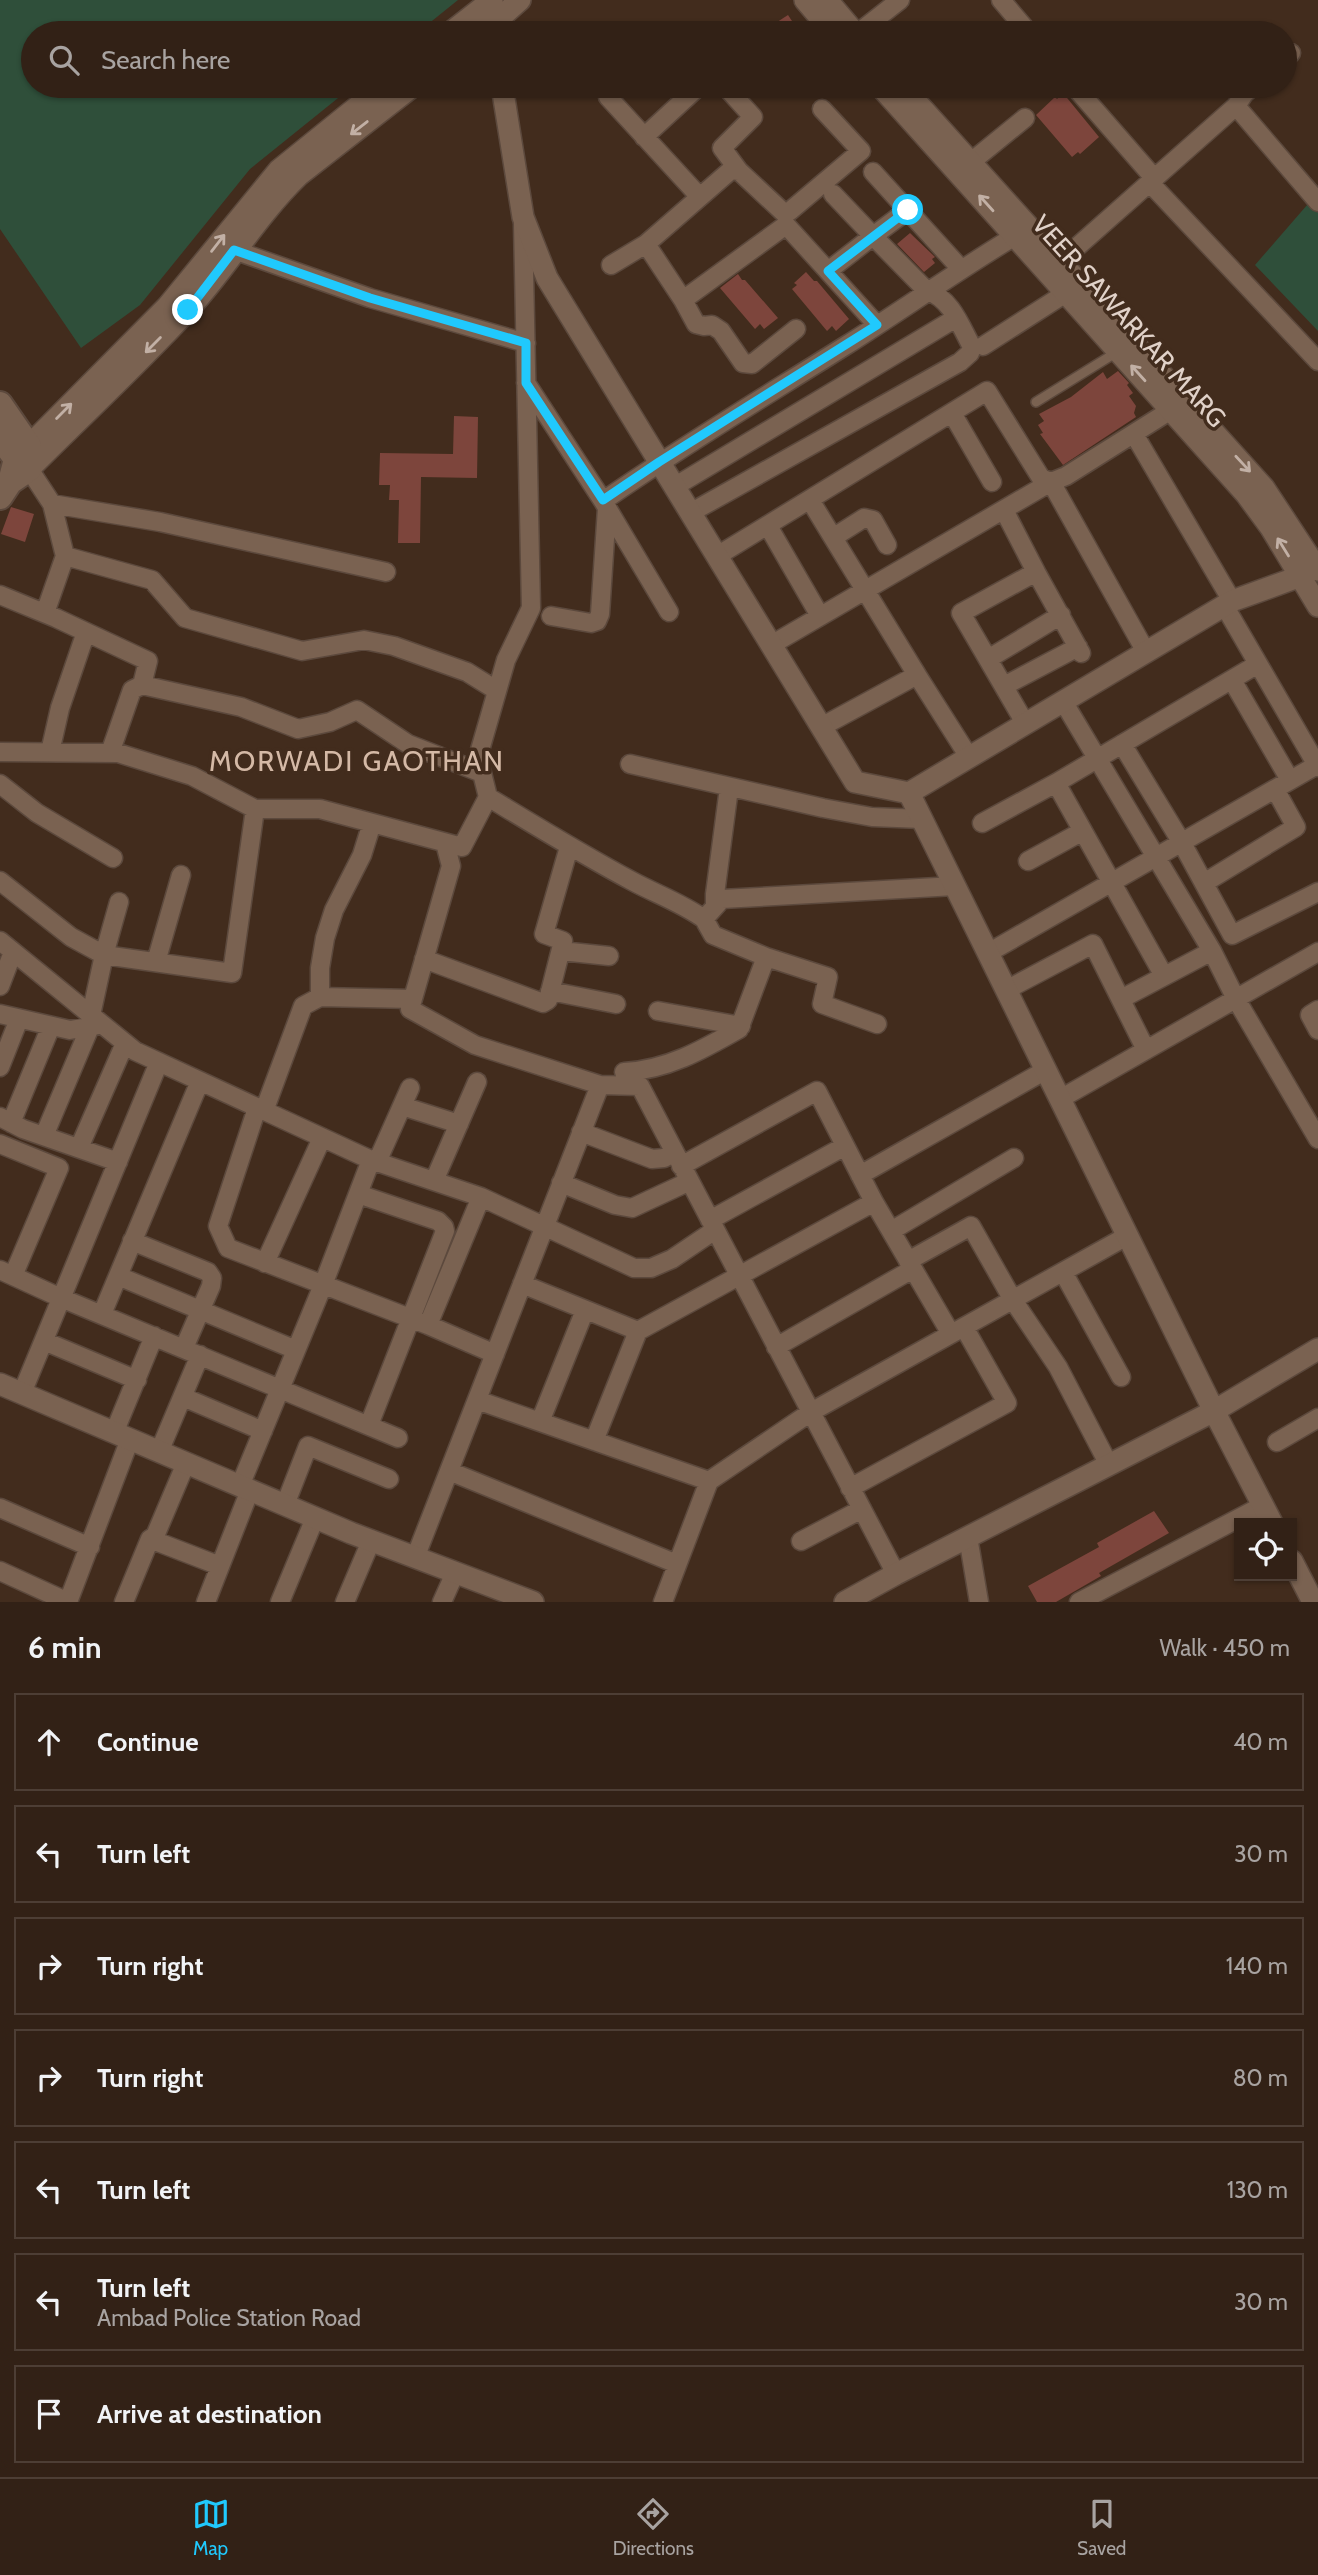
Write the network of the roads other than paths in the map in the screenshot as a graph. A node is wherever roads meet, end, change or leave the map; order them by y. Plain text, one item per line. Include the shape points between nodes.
1 (520, 0) edge
2 (805, 0) edge
3 (827, 0) edge
4 (900, 0) edge
5 (1001, 0) edge
6 (490, 1) edge
7 (465, 21) edge
8 (489, 21) edge
9 (499, 21) edge
10 (823, 21) edge
11 (845, 21) edge
12 (872, 21) edge
13 (1019, 21) edge
14 (368, 98) edge
15 (398, 98) edge
16 (504, 98) edge
17 (609, 98) edge
18 (686, 98) edge
19 (736, 98) edge
20 (891, 98) edge
21 (913, 98) edge
22 (1084, 98) edge
23 (1243, 98) edge
24 (1236, 106) junction
25 (822, 110) dead end
26 (1025, 118) dead end
27 (644, 137) junction
28 (971, 162) junction
29 (739, 171) junction
30 (873, 172) dead end
31 (1152, 181) junction
32 (833, 194) dead end
33 (699, 196) junction
34 (1318, 202) edge
35 (908, 210) junction
36 (523, 217) junction
37 (873, 236) junction
38 (1015, 236) junction
39 (646, 244) junction
40 (234, 250) junction
41 (611, 265) dead end
42 (1054, 267) junction
43 (961, 269) junction
44 (828, 271) junction
45 (927, 291) junction
46 (1066, 293) junction
47 (683, 300) junction
48 (956, 317) junction
49 (877, 325) junction
50 (796, 329) dead end
51 (526, 343) junction
52 (983, 346) dead end
53 (1119, 351) junction
54 (1318, 361) edge
55 (526, 383) junction
56 (1036, 402) dead end
57 (0, 404) edge
58 (1171, 410) junction
59 (952, 413) junction
60 (1134, 433) junction
61 (0, 437) edge
62 (659, 462) junction
63 (17, 470) edge
64 (992, 482) dead end
65 (1051, 482) junction
66 (674, 487) junction
67 (810, 500) junction
68 (52, 504) junction
69 (605, 504) junction
70 (1004, 510) junction
71 (691, 513) junction
72 (768, 526) junction
73 (834, 537) junction
74 (887, 544) dead end
75 (65, 556) junction
76 (717, 556) junction
77 (1313, 569) edge
78 (386, 572) dead end
79 (1036, 572) junction
80 (866, 590) junction
81 (0, 595) edge
82 (1228, 603) junction
83 (1318, 606) edge
84 (669, 612) dead end
85 (46, 613) junction
86 (1060, 615) junction
87 (551, 616) dead end
88 (820, 616) junction
89 (86, 632) junction
90 (771, 645) junction
91 (1146, 652) junction
92 (988, 659) junction
93 (1258, 664) junction
94 (917, 676) junction
95 (1232, 680) junction
96 (142, 685) junction
97 (1004, 686) junction
98 (496, 690) junction
99 (1063, 701) junction
100 (1025, 723) junction
101 (821, 727) junction
102 (1122, 744) junction
103 (0, 752) edge
104 (50, 752) junction
105 (110, 753) junction
106 (969, 757) junction
107 (1096, 760) junction
108 (630, 764) dead end
109 (1317, 766) edge
110 (482, 773) junction
111 (0, 783) edge
112 (1056, 783) junction
113 (1282, 784) junction
114 (729, 788) junction
115 (909, 793) junction
116 (488, 797) junction
117 (255, 809) junction
118 (922, 819) junction
119 (372, 823) junction
120 (982, 823) dead end
121 (1083, 831) junction
122 (1182, 842) junction
123 (445, 843) junction
124 (569, 847) junction
125 (113, 858) dead end
126 (1155, 858) junction
127 (1028, 860) dead end
128 (181, 875) dead end
129 (0, 881) edge
130 (1112, 883) junction
131 (1204, 883) junction
132 (955, 886) junction
133 (1318, 891) edge
134 (120, 902) dead end
135 (710, 913) junction
136 (7, 947) edge
137 (561, 951) junction
138 (1212, 951) junction
139 (1318, 952) edge
140 (988, 953) junction
141 (104, 955) junction
142 (609, 956) dead end
143 (766, 957) junction
144 (424, 959) junction
145 (156, 962) junction
146 (1164, 976) junction
147 (0, 986) edge
148 (1006, 990) junction
149 (550, 991) junction
150 (320, 997) junction
151 (413, 999) junction
152 (1121, 999) junction
153 (1236, 999) junction
154 (616, 1004) dead end
155 (1318, 1010) edge
156 (658, 1011) dead end
157 (0, 1014) edge
158 (19, 1019) junction
159 (94, 1022) junction
160 (877, 1024) dead end
161 (51, 1026) junction
162 (741, 1026) junction
163 (1318, 1030) edge
164 (125, 1043) junction
165 (1146, 1050) junction
166 (159, 1062) junction
167 (0, 1067) edge
168 (1046, 1070) junction
169 (624, 1072) dead end
170 (200, 1081) junction
171 (477, 1082) dead end
172 (600, 1085) junction
173 (410, 1088) dead end
174 (1060, 1099) junction
175 (402, 1106) junction
176 (260, 1109) junction
177 (6, 1120) edge
178 (458, 1124) junction
179 (581, 1132) junction
180 (44, 1136) junction
181 (322, 1138) junction
182 (1318, 1139) edge
183 (0, 1144) edge
184 (845, 1146) junction
185 (79, 1148) junction
186 (1014, 1158) dead end
187 (374, 1161) junction
188 (117, 1162) junction
189 (682, 1166) junction
190 (860, 1175) junction
191 (434, 1181) junction
192 (561, 1183) junction
193 (358, 1194) junction
194 (481, 1197) junction
195 (874, 1202) junction
196 (545, 1225) junction
197 (713, 1225) junction
198 (891, 1231) junction
199 (1127, 1236) junction
200 (132, 1241) junction
201 (265, 1263) junction
202 (911, 1265) junction
203 (1063, 1272) junction
204 (7, 1273) edge
205 (118, 1276) junction
206 (740, 1276) junction
207 (522, 1284) junction
208 (323, 1285) junction
209 (61, 1298) junction
210 (1013, 1300) junction
211 (200, 1310) junction
212 (585, 1310) junction
213 (102, 1314) junction
214 (410, 1318) junction
215 (428, 1325) junction
216 (957, 1330) junction
217 (638, 1331) junction
218 (155, 1336) junction
219 (44, 1341) junction
220 (776, 1347) junction
221 (1318, 1349) edge
222 (296, 1350) junction
223 (192, 1352) junction
224 (495, 1354) junction
225 (1121, 1377) dead end
226 (136, 1380) junction
227 (0, 1384) edge
228 (281, 1388) junction
229 (22, 1393) junction
230 (183, 1397) junction
231 (477, 1400) junction
232 (811, 1412) junction
233 (1214, 1412) junction
234 (1318, 1418) edge
235 (540, 1422) junction
236 (369, 1425) junction
237 (263, 1431) junction
238 (122, 1436) junction
239 (398, 1438) dead end
240 (594, 1441) junction
241 (1277, 1442) dead end
242 (159, 1452) junction
243 (186, 1463) junction
244 (1109, 1465) junction
245 (449, 1471) junction
246 (389, 1479) dead end
247 (709, 1481) junction
248 (245, 1488) junction
249 (850, 1488) junction
250 (285, 1505) junction
251 (0, 1508) edge
252 (862, 1509) junction
253 (1267, 1514) edge
254 (316, 1518) junction
255 (968, 1537) junction
256 (150, 1539) junction
257 (371, 1541) junction
258 (801, 1541) dead end
259 (90, 1547) junction
260 (415, 1558) junction
261 (677, 1564) junction
262 (220, 1566) junction
263 (0, 1571) edge
264 (1297, 1572) edge
265 (455, 1573) junction
266 (896, 1574) junction
267 (1087, 1600) edge
268 (68, 1602) edge
269 (124, 1602) edge
270 (206, 1602) edge
271 (280, 1602) edge
272 (345, 1602) edge
273 (442, 1602) edge
274 (533, 1602) edge
275 (663, 1602) edge
276 (845, 1602) edge
277 (979, 1602) edge
278 (1313, 1602) edge

1 - 9 street
2 - 10 street
3 - 11 street
4 - 12 street
5 - 13 street
6 - 7 street
6 - 8 street
63 -> 14 street via 167,307 279,170
15 -> 40 street via 299,175
16 - 36 street
17 - 27 street
18 - 27 street
19 - 29 street via 753,117 722,148
38 -> 20 street, VEER SAWARKAR MARG
21 - 28 street, VEER SAWARKAR MARG
22 - 31 street
23 - 24 street
24 - 31 street
24 - 34 street
25 - 29 street via 861,151 790,211 784,213
26 - 28 street
27 - 33 street
28 - 42 street, VEER SAWARKAR MARG
29 - 33 street via 731,170
30 - 35 street
31 - 42 street
31 - 54 street
32 - 37 street
33 - 39 street
35 - 37 street
35 - 43 street
36 - 51 street
36 - 62 street via 547,278
37 - 44 street
37 - 45 street
38 - 42 street, VEER SAWARKAR MARG
38 - 43 street
39 - 41 street
39 - 47 street
40 - 51 street via 370,298
40 -> 63 street via 188,310
42 - 46 street, VEER SAWARKAR MARG
42 -> 77 street, VEER SAWARKAR MARG via 1264,488
43 - 45 street
44 - 47 street via 786,225
44 - 49 street
45 - 48 street via 938,294
45 - 49 street
46 - 52 street
46 - 53 street, VEER SAWARKAR MARG
47 - 50 street via 696,324 721,331 743,363 752,364
48 - 66 street
48 - 71 street via 972,347 960,362
49 - 62 street
51 - 55 street
53 - 56 lane
58 -> 53 street, VEER SAWARKAR MARG
55 - 69 street
55 - 98 street via 531,608
57 - 63 main road
58 - 60 street
77 -> 58 street, VEER SAWARKAR MARG via 1271,528
59 - 64 street
59 - 65 street via 987,391 1041,478
59 - 67 street
60 - 65 street
60 - 82 street
61 - 63 main road
62 - 66 street
62 - 69 street
63 - 68 street
65 - 70 street
65 - 91 street
66 - 71 street
67 - 72 street
67 - 73 street
68 - 75 street
68 - 78 street
69 - 84 street
69 - 87 street via 597,621 591,624
70 - 79 street
70 - 80 street
71 - 76 street
72 - 76 street
72 - 88 street
73 - 74 street via 869,518
73 - 80 street
75 - 85 street
75 - 98 street via 152,580 185,618 302,651 364,640 394,646 467,672
76 - 90 street
77 - 82 street
77 - 83 street, VEER SAWARKAR MARG
79 - 86 street
79 - 92 street via 961,613
80 - 88 street
80 - 94 street
81 - 85 street
82 - 91 street
82 - 93 street
85 - 89 street
86 - 92 street
86 - 97 street via 1080,650
88 - 90 street
89 - 96 street via 148,661
89 - 104 street
90 - 101 street
91 - 99 street
92 - 97 street
93 - 95 street
93 - 109 street
94 - 101 street
94 - 106 street
95 - 102 street
95 - 113 street
96 - 105 street via 132,690
96 - 110 street via 241,707 298,729 357,710 408,744
97 - 100 street
98 - 110 street via 478,757
99 - 100 street
99 - 107 street
100 - 106 street
101 - 115 street via 855,782
102 - 107 street
102 - 122 street
103 - 104 street
104 - 105 street
105 - 117 street via 192,776
106 - 115 street
107 - 112 street
107 - 126 street
108 - 114 street
109 - 113 street
110 - 116 street
111 - 125 street via 37,813
112 - 120 street
112 - 121 street
113 - 122 street
113 - 131 street via 1296,827
114 - 118 street via 873,817
114 - 135 street
115 - 118 street
116 - 123 street via 462,847
116 - 124 street
117 - 119 street via 320,809
117 - 145 street via 232,972
118 - 132 street
119 - 123 street
119 - 150 street via 325,937
121 - 127 street
121 - 130 street
122 - 126 street
122 - 131 street
123 - 144 street via 451,866
124 - 135 street via 650,891 693,911
124 - 137 street via 544,934 563,941
126 - 130 street
126 - 138 street
128 - 145 street
129 - 141 street via 71,937
130 - 140 street
130 - 146 street
131 - 133 street via 1232,935
132 - 135 street via 722,900
132 - 140 street
134 - 141 street
135 - 143 street via 713,935
136 - 147 street
136 - 159 street
137 - 142 street
137 - 149 street
138 - 146 street
138 - 153 street
139 - 153 street
140 - 148 street
141 - 145 street
141 - 159 street
143 - 160 street via 828,977 822,1004
143 - 162 street
144 - 149 street via 543,1003
144 - 151 street
146 - 152 street
148 - 152 street via 1093,944
148 - 168 street
149 - 154 street
150 - 151 street
150 - 176 street via 303,1006
151 - 172 street via 410,1009 475,1045
152 - 165 street
153 - 165 street
153 - 182 street
155 - 163 street via 1310,1015
156 - 162 street
157 - 158 street
158 - 161 street
158 - 167 street
159 - 161 street via 70,1030
159 - 164 street
159 - 180 street
161 - 177 street
162 - 169 street via 664,1066
164 - 166 street
164 - 185 street
165 - 174 street
166 - 170 street
166 - 188 street
168 - 174 street
168 - 190 street
170 - 176 street
170 - 200 street
171 - 178 street
172 - 179 street
172 - 189 street via 640,1086
173 - 175 street
174 - 199 street
175 - 178 street
175 - 187 street
176 - 181 street
176 - 201 street via 218,1226 228,1248
177 - 180 street
178 - 191 street
179 - 189 street
179 - 192 street
180 - 185 street
181 - 187 street
181 - 201 street
183 - 204 street via 59,1168
184 - 189 street via 817,1091
184 - 190 street
184 - 197 street
185 - 188 street
186 - 198 street
187 - 191 street
187 - 193 street
188 - 209 street
189 - 192 street via 632,1208
189 - 197 street
190 - 195 street
191 - 194 street
192 - 196 street
193 - 208 street
193 - 214 street via 444,1227
194 - 196 street
194 - 215 street
195 - 198 street
195 - 206 street
196 - 197 street via 634,1268 652,1268 672,1259
196 - 207 street
197 - 206 street
198 - 202 street
199 - 203 street
199 - 233 street
200 - 205 street
200 - 211 street via 208,1272 211,1286
201 - 208 street
202 - 210 street via 971,1226
202 - 216 street
202 - 220 street
203 - 210 street
203 - 225 street
204 - 209 street
205 - 211 street
205 - 213 street
206 - 217 street
206 - 220 street
207 - 212 street
207 - 224 street
208 - 214 street
208 - 222 street
209 - 213 street
209 - 219 street
210 - 216 street
210 - 244 street via 1058,1367
211 - 222 street
211 - 223 street
212 - 217 street
212 - 235 street
213 - 218 street
214 - 215 street
214 - 236 street
215 - 224 street
216 - 232 street
216 - 249 street via 1007,1403
217 - 240 street
218 - 223 street
218 - 226 street
219 - 226 street
219 - 229 street
220 - 232 street
221 - 233 street
222 - 228 street
223 - 228 street
223 - 230 street
224 - 231 street
226 - 238 street
227 - 229 street
228 - 236 street
228 - 237 street
229 - 238 street
230 - 237 street
230 - 242 street
231 - 235 street
231 - 245 street
232 - 247 street
232 - 249 street
233 - 244 street
233 - 253 street
234 - 241 street
235 - 240 street
236 - 239 street
237 - 248 street
238 - 242 street
238 - 259 street
240 - 247 street
242 - 243 street
243 - 248 street
243 - 256 street
244 - 255 street
245 - 260 street
245 - 261 street
246 - 250 street via 308,1446
247 - 261 street
248 - 250 street
248 - 262 street
249 - 252 street
250 - 254 street
251 - 259 street
252 - 258 street
252 - 266 street
253 - 267 street
254 - 257 street
254 - 271 street
255 - 266 street
255 - 277 street
256 - 262 street
256 - 269 street
257 - 260 street
257 - 272 street
259 - 268 street
260 - 265 street
261 - 275 street
262 - 270 street
263 - 268 street
264 - 278 street
265 - 273 street
265 - 274 street
266 - 276 street

